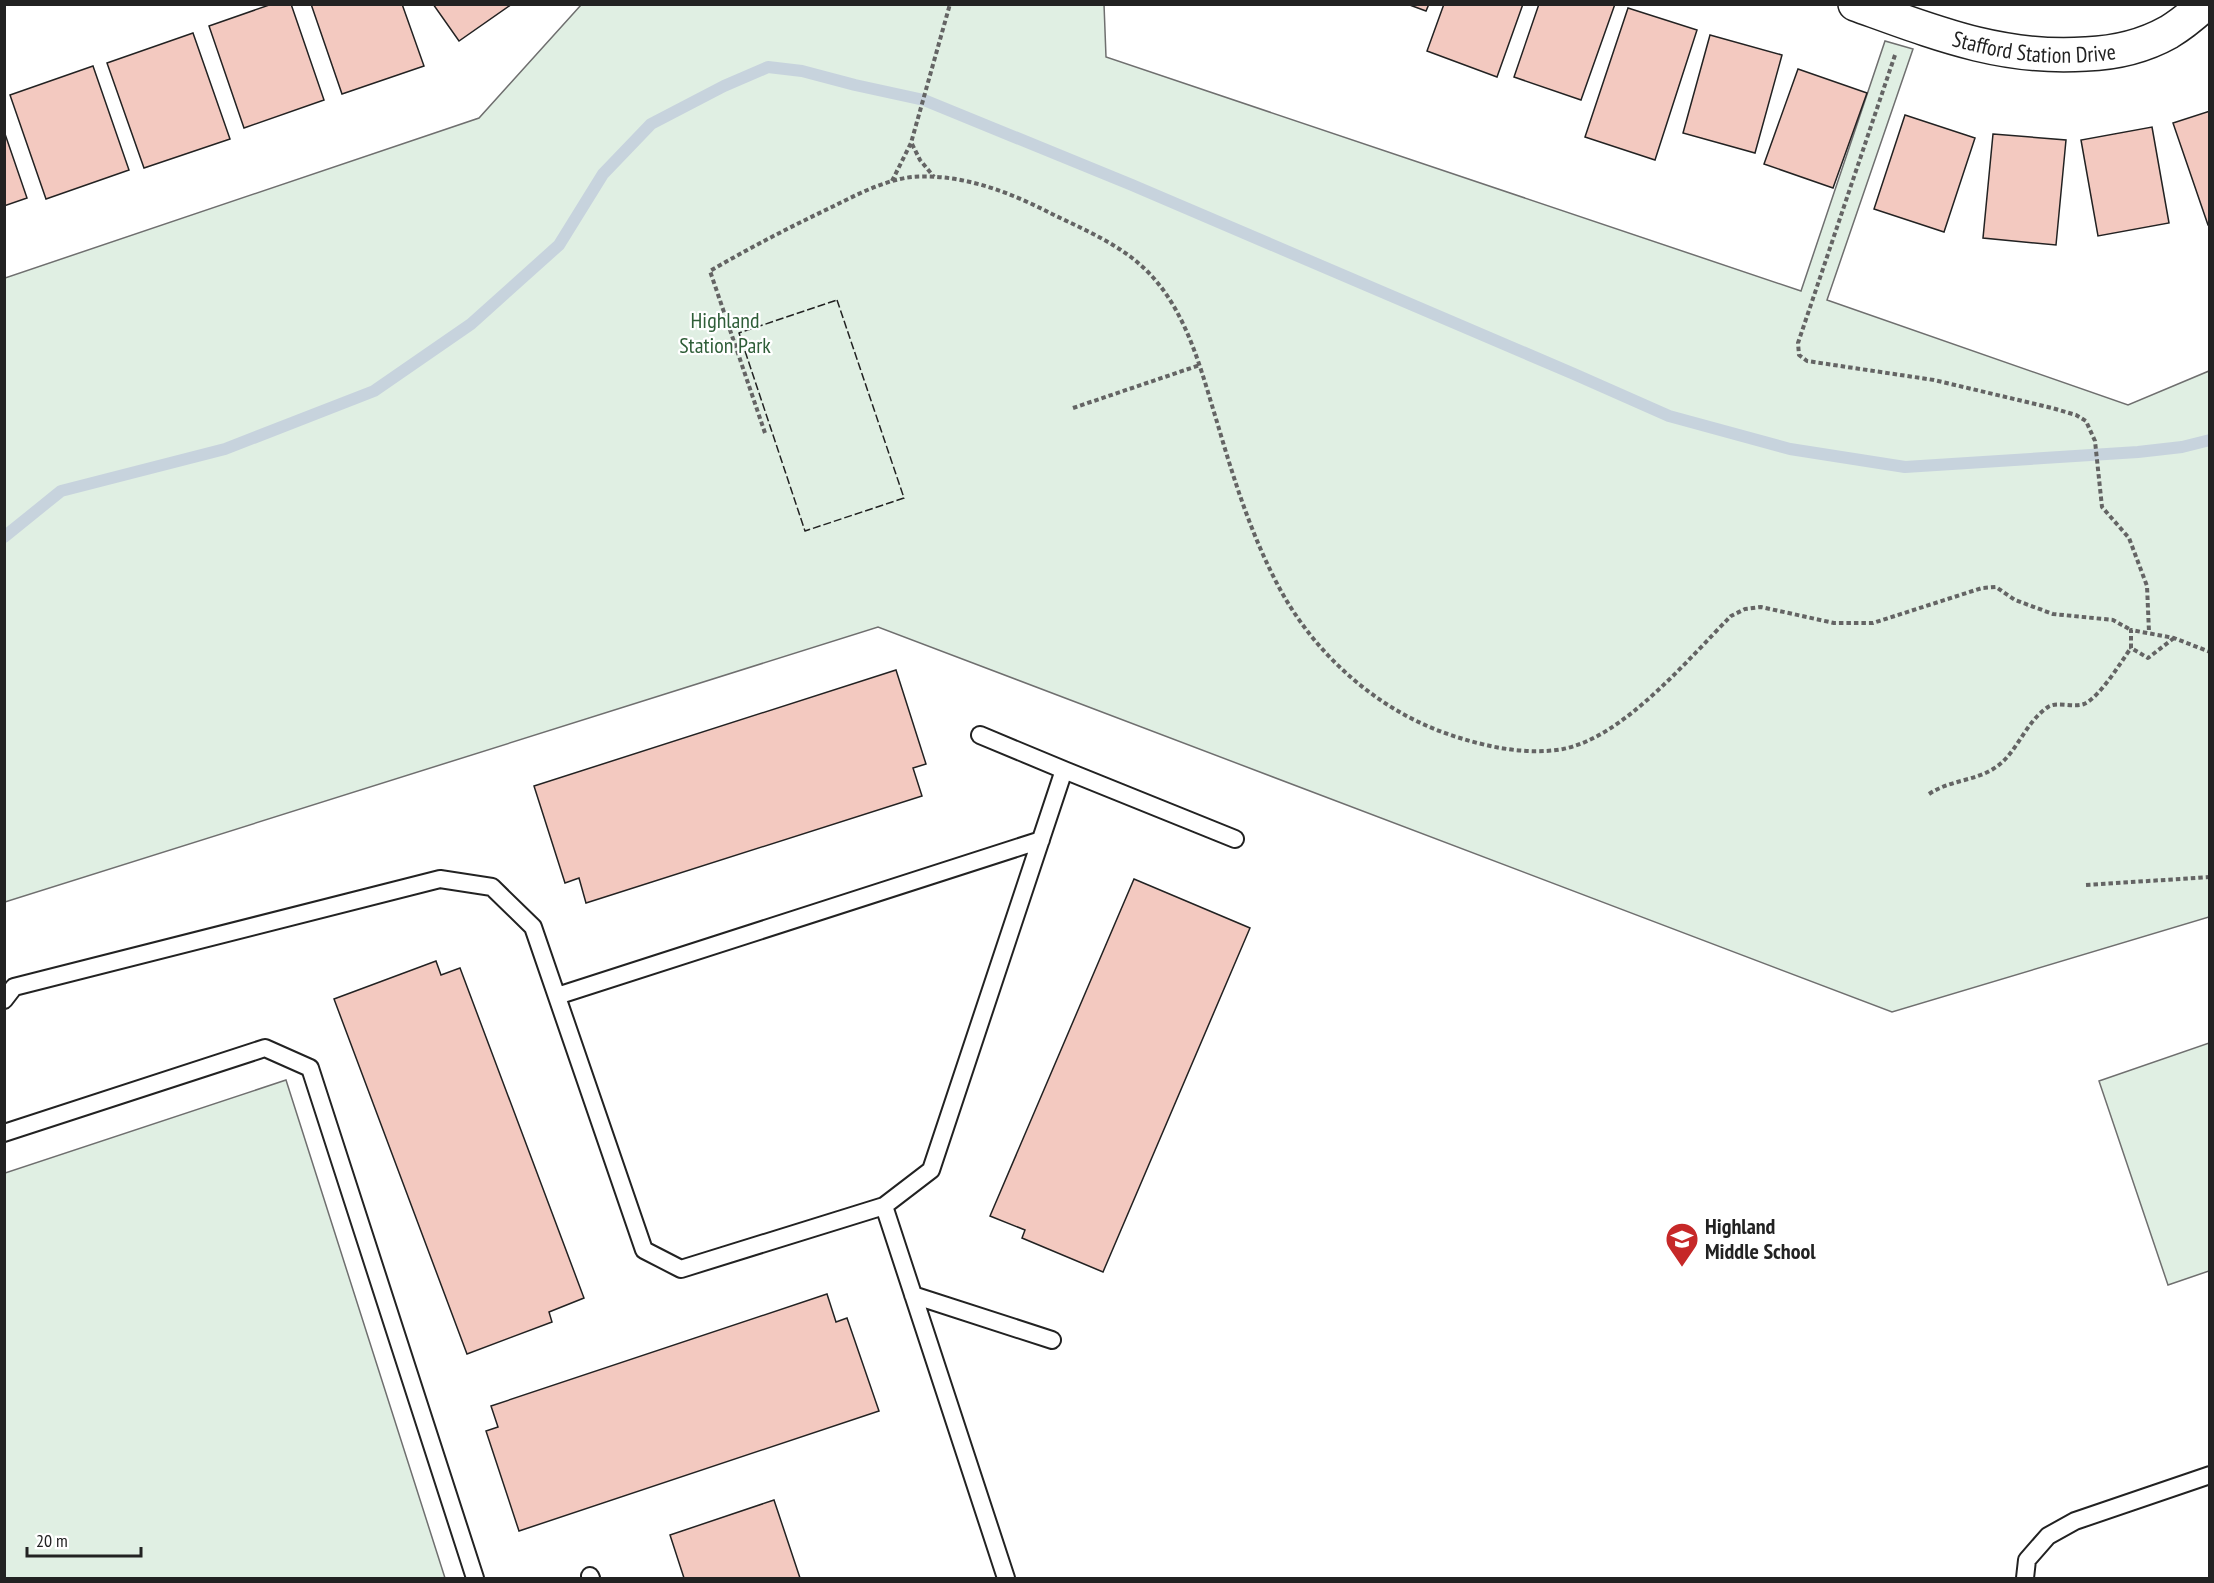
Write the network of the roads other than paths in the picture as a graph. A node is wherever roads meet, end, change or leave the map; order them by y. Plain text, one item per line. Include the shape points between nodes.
1 (1855, 4) edge
2 (2205, 4) edge
3 (980, 735) dead end
4 (1064, 770) junction
5 (1235, 839) dead end
6 (1041, 840) junction
7 (557, 996) junction
8 (4, 1000) edge
9 (4, 1133) edge
10 (884, 1206) junction
11 (913, 1295) junction
12 (1052, 1340) dead end
13 (2210, 1475) edge
14 (475, 1578) edge
15 (1006, 1578) edge
16 (2025, 1578) edge

1 - 2 street, Stafford Station Drive via 1957,39 2003,51 2051,56 2100,53 2150,41 2184,22
3 - 4 lane
4 - 5 lane
4 - 6 lane
6 - 7 lane
6 - 10 lane via 932,1170
7 - 8 lane via 533,927 492,887 440,879 14,987
7 - 10 lane via 645,1250 681,1269
9 - 14 lane via 265,1048 310,1068
10 - 11 lane
11 - 12 lane
11 - 15 lane
13 - 16 lane via 2075,1521 2048,1536 2026,1560

